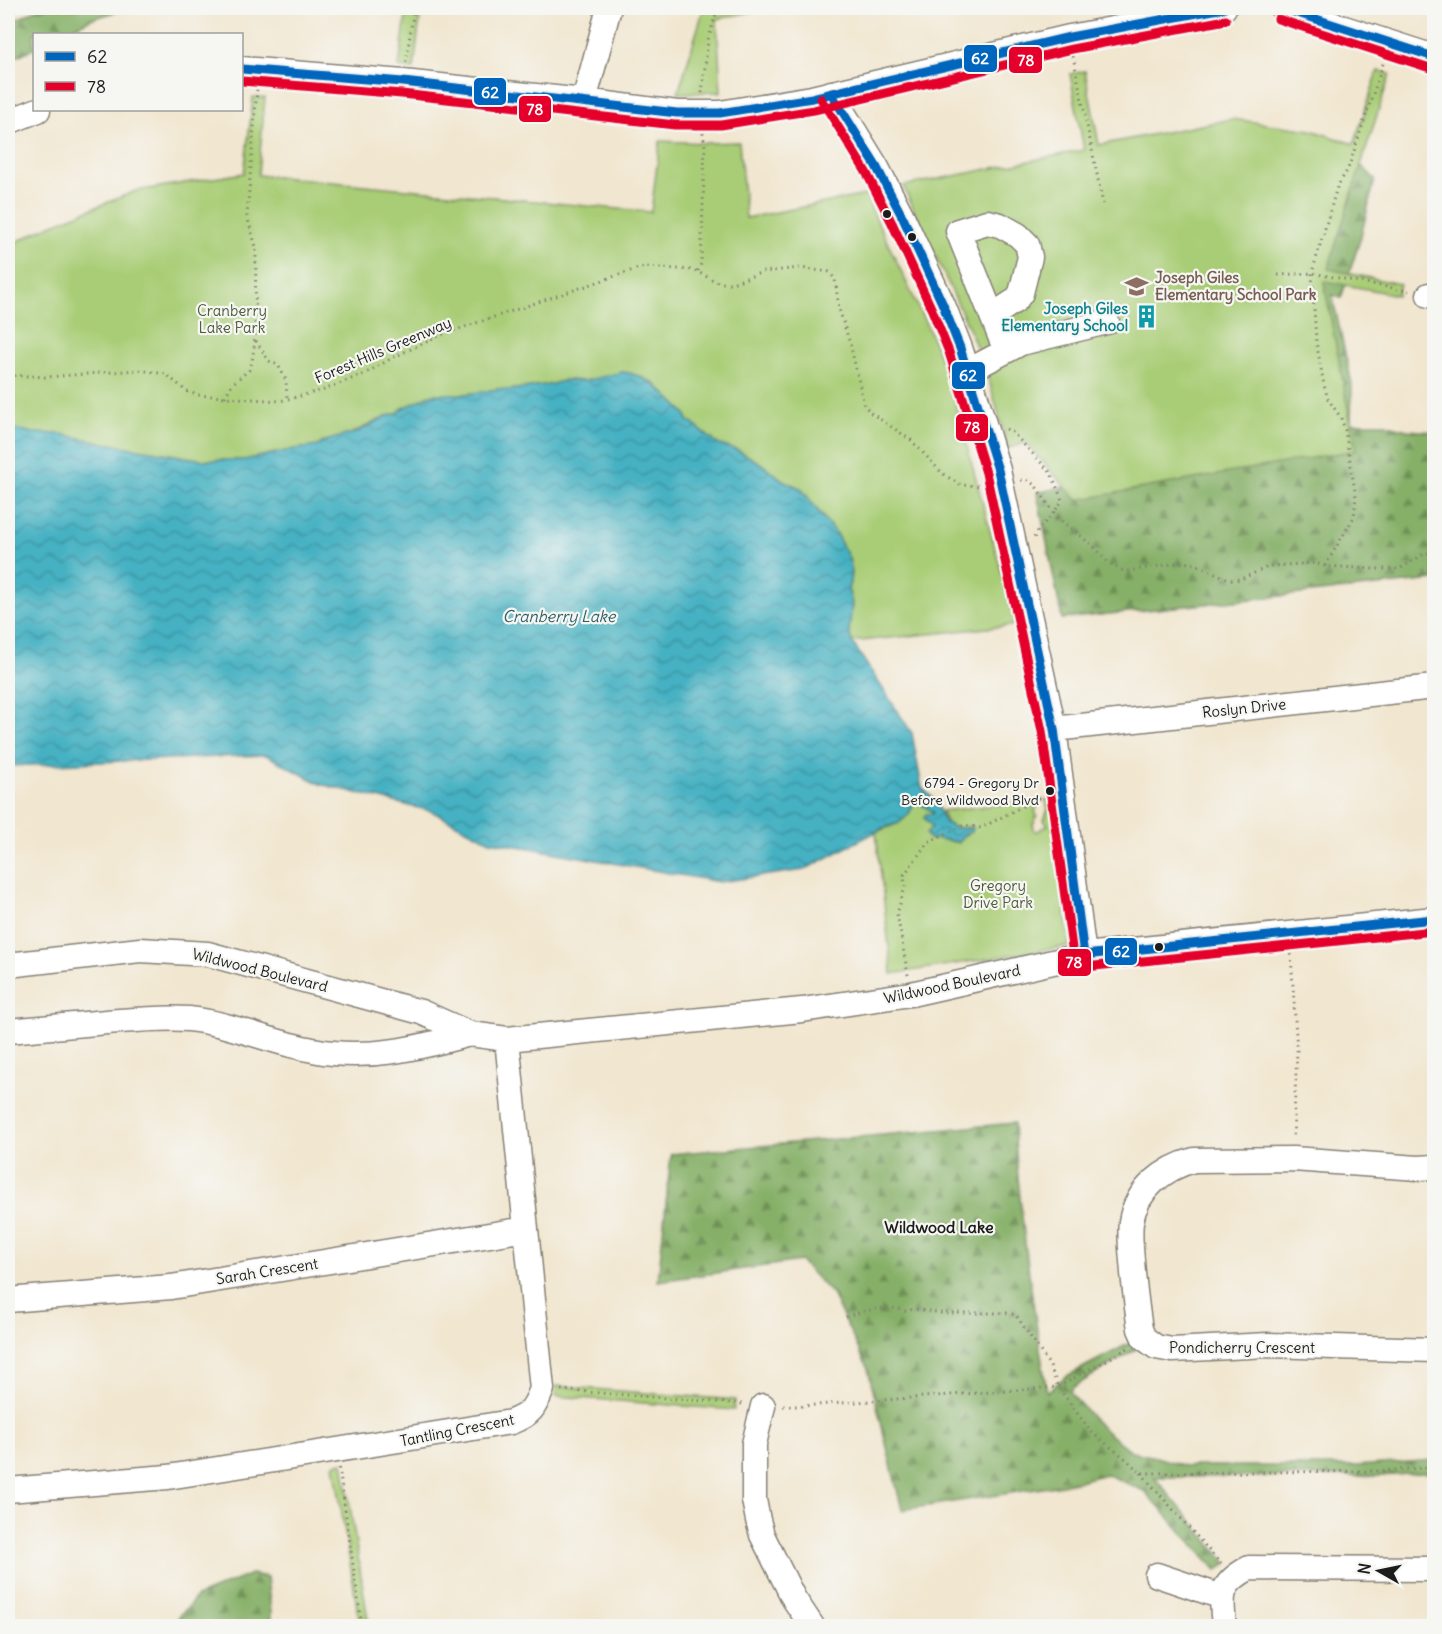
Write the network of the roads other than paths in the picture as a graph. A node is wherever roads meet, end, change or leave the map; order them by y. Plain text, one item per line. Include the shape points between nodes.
1 (609, 8) edge
2 (1224, 8) edge
3 (1284, 8) edge
4 (1434, 57) edge
5 (250, 69) edge
6 (831, 93) junction
7 (584, 101) junction
8 (36, 111) edge
9 (8, 122) edge
10 (992, 316) dead end
11 (1107, 322) dead end
12 (1006, 351) junction
13 (968, 371) junction
14 (1434, 687) edge
15 (1054, 729) junction
16 (1434, 919) edge
17 (1083, 955) junction
18 (8, 965) edge
19 (8, 1031) edge
20 (470, 1034) junction
21 (507, 1039) junction
22 (1434, 1167) edge
23 (526, 1229) junction
24 (8, 1299) edge
25 (1434, 1350) edge
26 (763, 1406) road end
27 (8, 1490) edge
28 (1434, 1569) edge
29 (1157, 1575) dead end
30 (1227, 1587) junction
31 (812, 1626) edge
32 (1224, 1626) edge

1 - 7 street
2 - 6 street via 1070,37
3 - 4 street
5 - 7 street
6 - 7 street via 699,114
6 - 13 street via 884,180 943,305
8 - 9 street
10 - 12 street
11 - 12 street via 1021,343
12 - 13 street
13 - 15 street via 998,470
14 - 15 street, Roslyn Drive
15 - 17 street
16 - 17 street, Wildwood Boulevard
17 - 21 street, Wildwood Boulevard via 912,994 802,1010
18 - 20 street, Wildwood Boulevard via 141,950 208,954 422,1012
19 - 20 street, Wildwood Boulevard via 143,1019 189,1019 314,1051 349,1054 381,1054
20 - 21 street, Wildwood Boulevard
21 - 23 street
22 - 25 street, Pondicherry Crescent via 1293,1159 1194,1160 1166,1171 1144,1192 1131,1223 1137,1316 1144,1338 1156,1347 1172,1350 1268,1345
23 - 24 street, Sarah Crescent via 171,1287
23 - 27 street, Tantling Crescent via 542,1389 526,1416 511,1422 168,1477
26 - 31 street via 754,1444 758,1520 789,1588
28 - 30 street via 1263,1566 1250,1568
29 - 30 street
30 - 32 street

